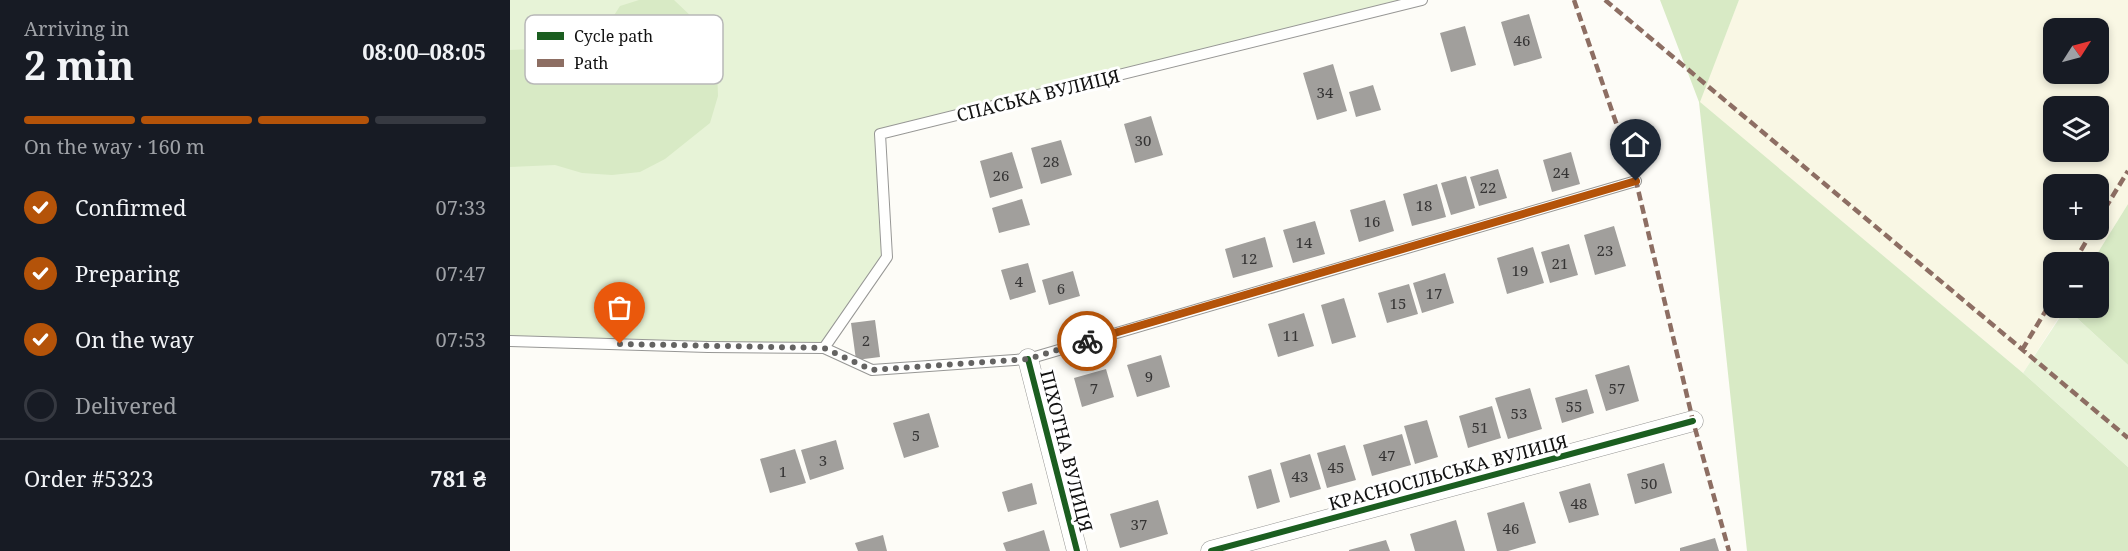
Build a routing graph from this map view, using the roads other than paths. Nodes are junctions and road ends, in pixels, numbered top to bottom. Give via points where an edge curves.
1 (1422, 0) edge
2 (1636, 181) dead end
3 (510, 341) edge
4 (824, 348) junction
5 (1028, 359) junction
6 (1693, 422) dead end
7 (1077, 551) edge
8 (1211, 551) edge

1 - 4 lane, СПАСЬКА ВУЛИЦЯ via 880,134 887,257
2 - 5 lane
3 - 4 lane
4 - 5 lane via 872,370
5 - 7 street, ПІХОТНА ВУЛИЦЯ
6 - 8 street, КРАСНОСІЛЬСЬКА ВУЛИЦЯ

